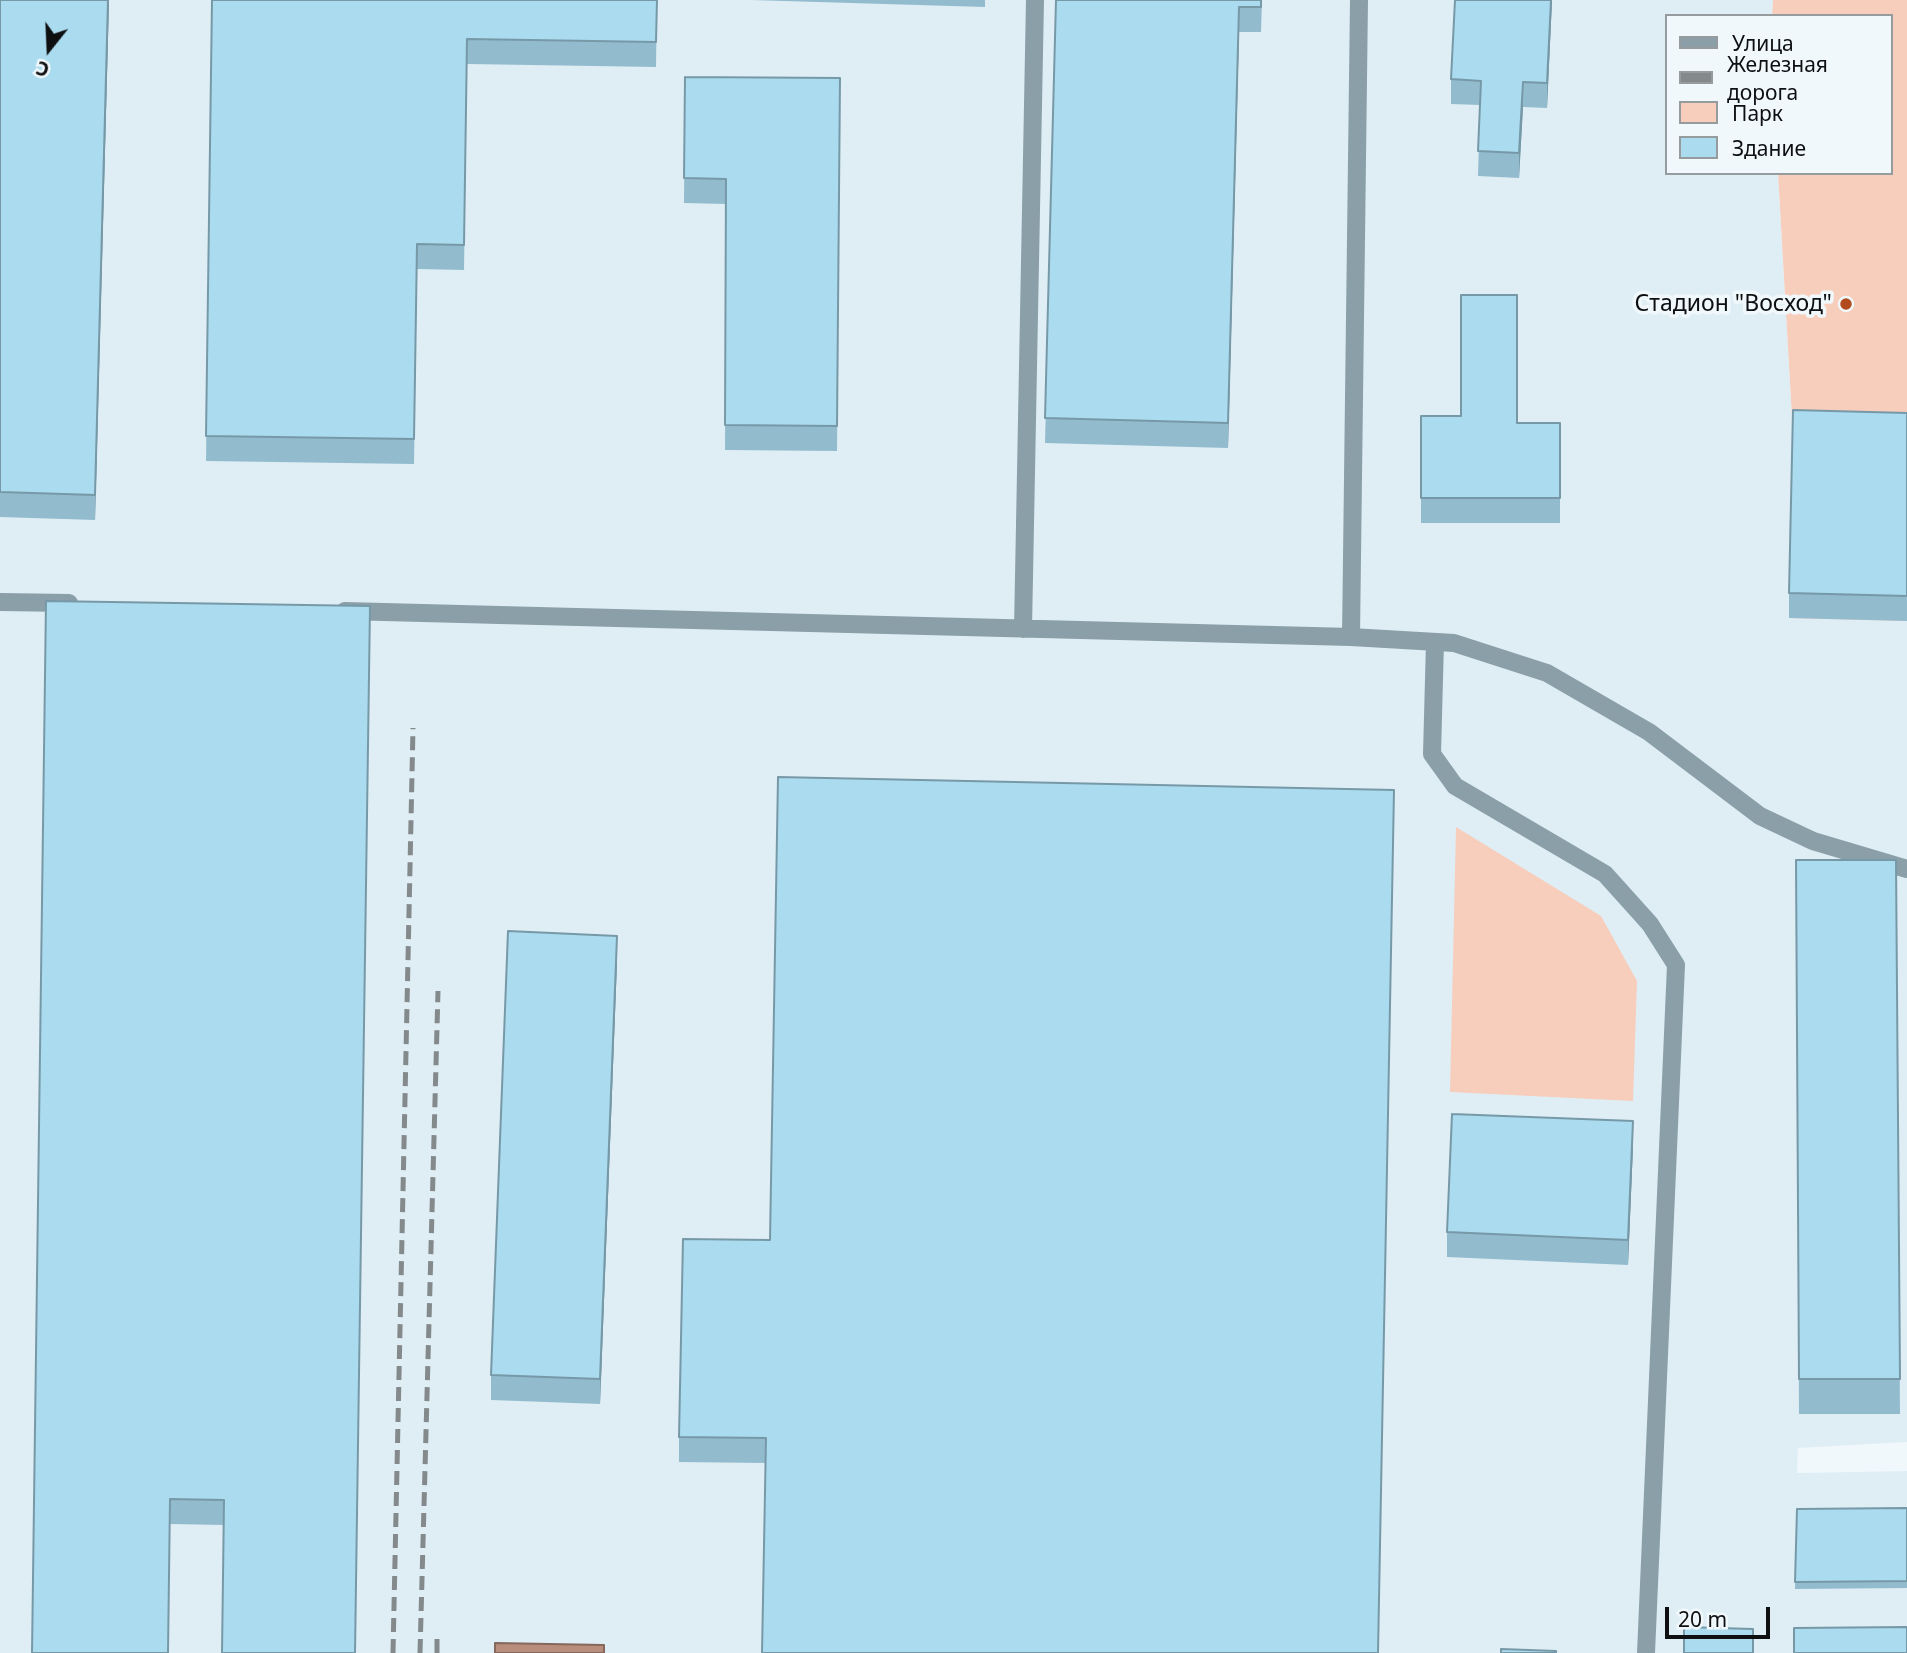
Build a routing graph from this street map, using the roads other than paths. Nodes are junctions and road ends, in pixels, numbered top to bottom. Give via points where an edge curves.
1 (1035, 0) edge
2 (1359, 0) edge
3 (0, 601) edge
4 (88, 604) edge
5 (325, 610) edge
6 (1023, 629) junction
7 (1351, 637) junction
8 (1435, 642) junction
9 (1907, 869) edge
10 (1646, 1653) edge

1 - 6 lane
2 - 7 lane
3 - 4 lane
5 - 6 lane
6 - 7 lane
7 - 8 lane
8 - 9 lane via 1454,643 1547,673 1649,732 1760,816 1813,841
8 - 10 lane via 1432,754 1455,786 1605,874 1650,924 1676,965

